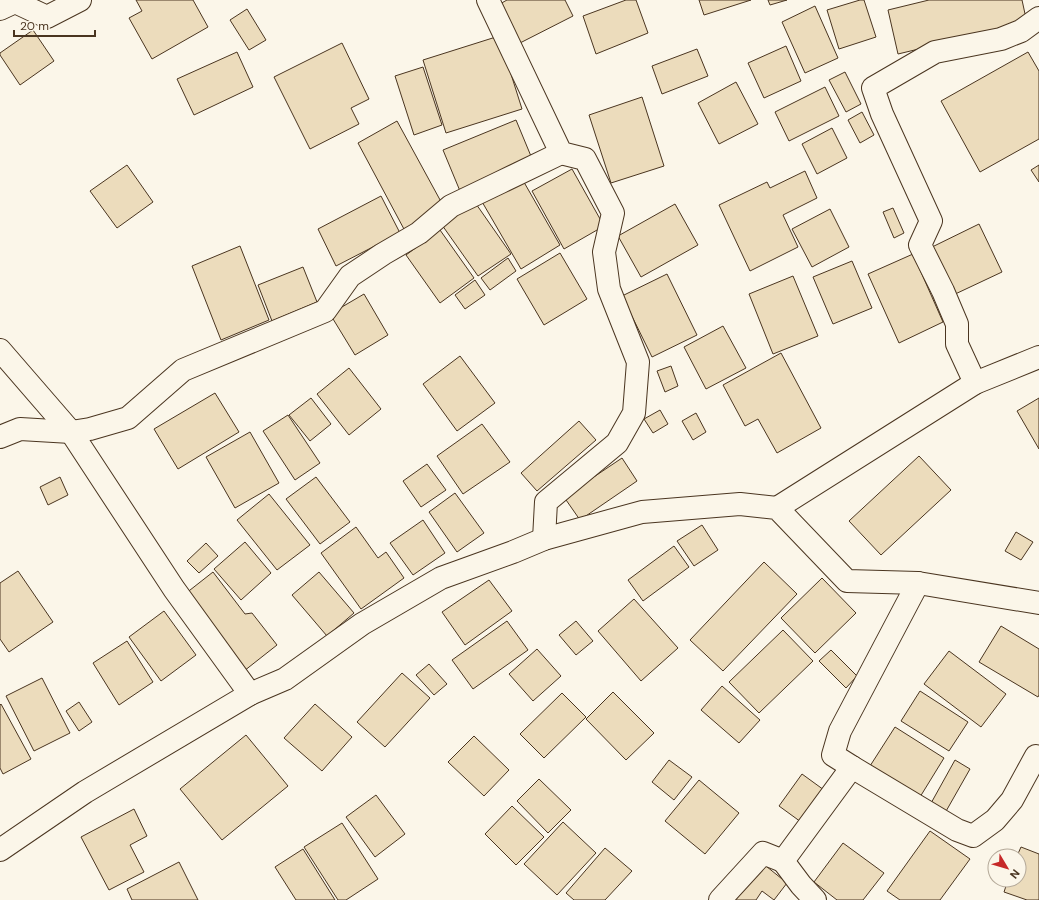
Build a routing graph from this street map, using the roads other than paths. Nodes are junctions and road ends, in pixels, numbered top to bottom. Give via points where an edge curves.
1 (80, 0) edge
2 (488, 0) edge
3 (0, 9) edge
4 (1039, 18) edge
5 (561, 153) junction
6 (0, 350) edge
7 (1039, 357) edge
8 (975, 383) junction
9 (71, 432) junction
10 (0, 437) edge
11 (777, 508) junction
12 (544, 539) junction
13 (918, 583) junction
14 (1039, 603) edge
15 (250, 694) junction
16 (1039, 757) edge
17 (852, 766) junction
18 (0, 850) edge
19 (783, 861) junction
20 (720, 900) edge
21 (815, 900) edge

1 - 3 street via 47,17 15,2
2 - 5 street
4 - 8 street via 1021,31 1001,39 935,52 873,88 882,114 931,221 920,245 957,324 957,344
5 - 9 street via 452,206 419,232 350,276 325,311 183,370 128,418 90,430
5 - 12 street via 585,159 613,212 604,252 609,289 638,362 634,412 617,443 546,502
6 - 9 street
7 - 8 street
8 - 11 street
9 - 10 street via 20,429
9 - 15 street via 174,589
11 - 12 street via 740,504 642,512
11 - 13 street via 847,581
12 - 15 street via 442,578 362,624 285,679
13 - 14 street
13 - 17 street via 840,731 833,755
15 - 18 street via 84,792
16 - 17 street via 1036,756 1012,800 995,820 973,836 957,830
17 - 19 street
19 - 20 street via 763,853
19 - 21 street

